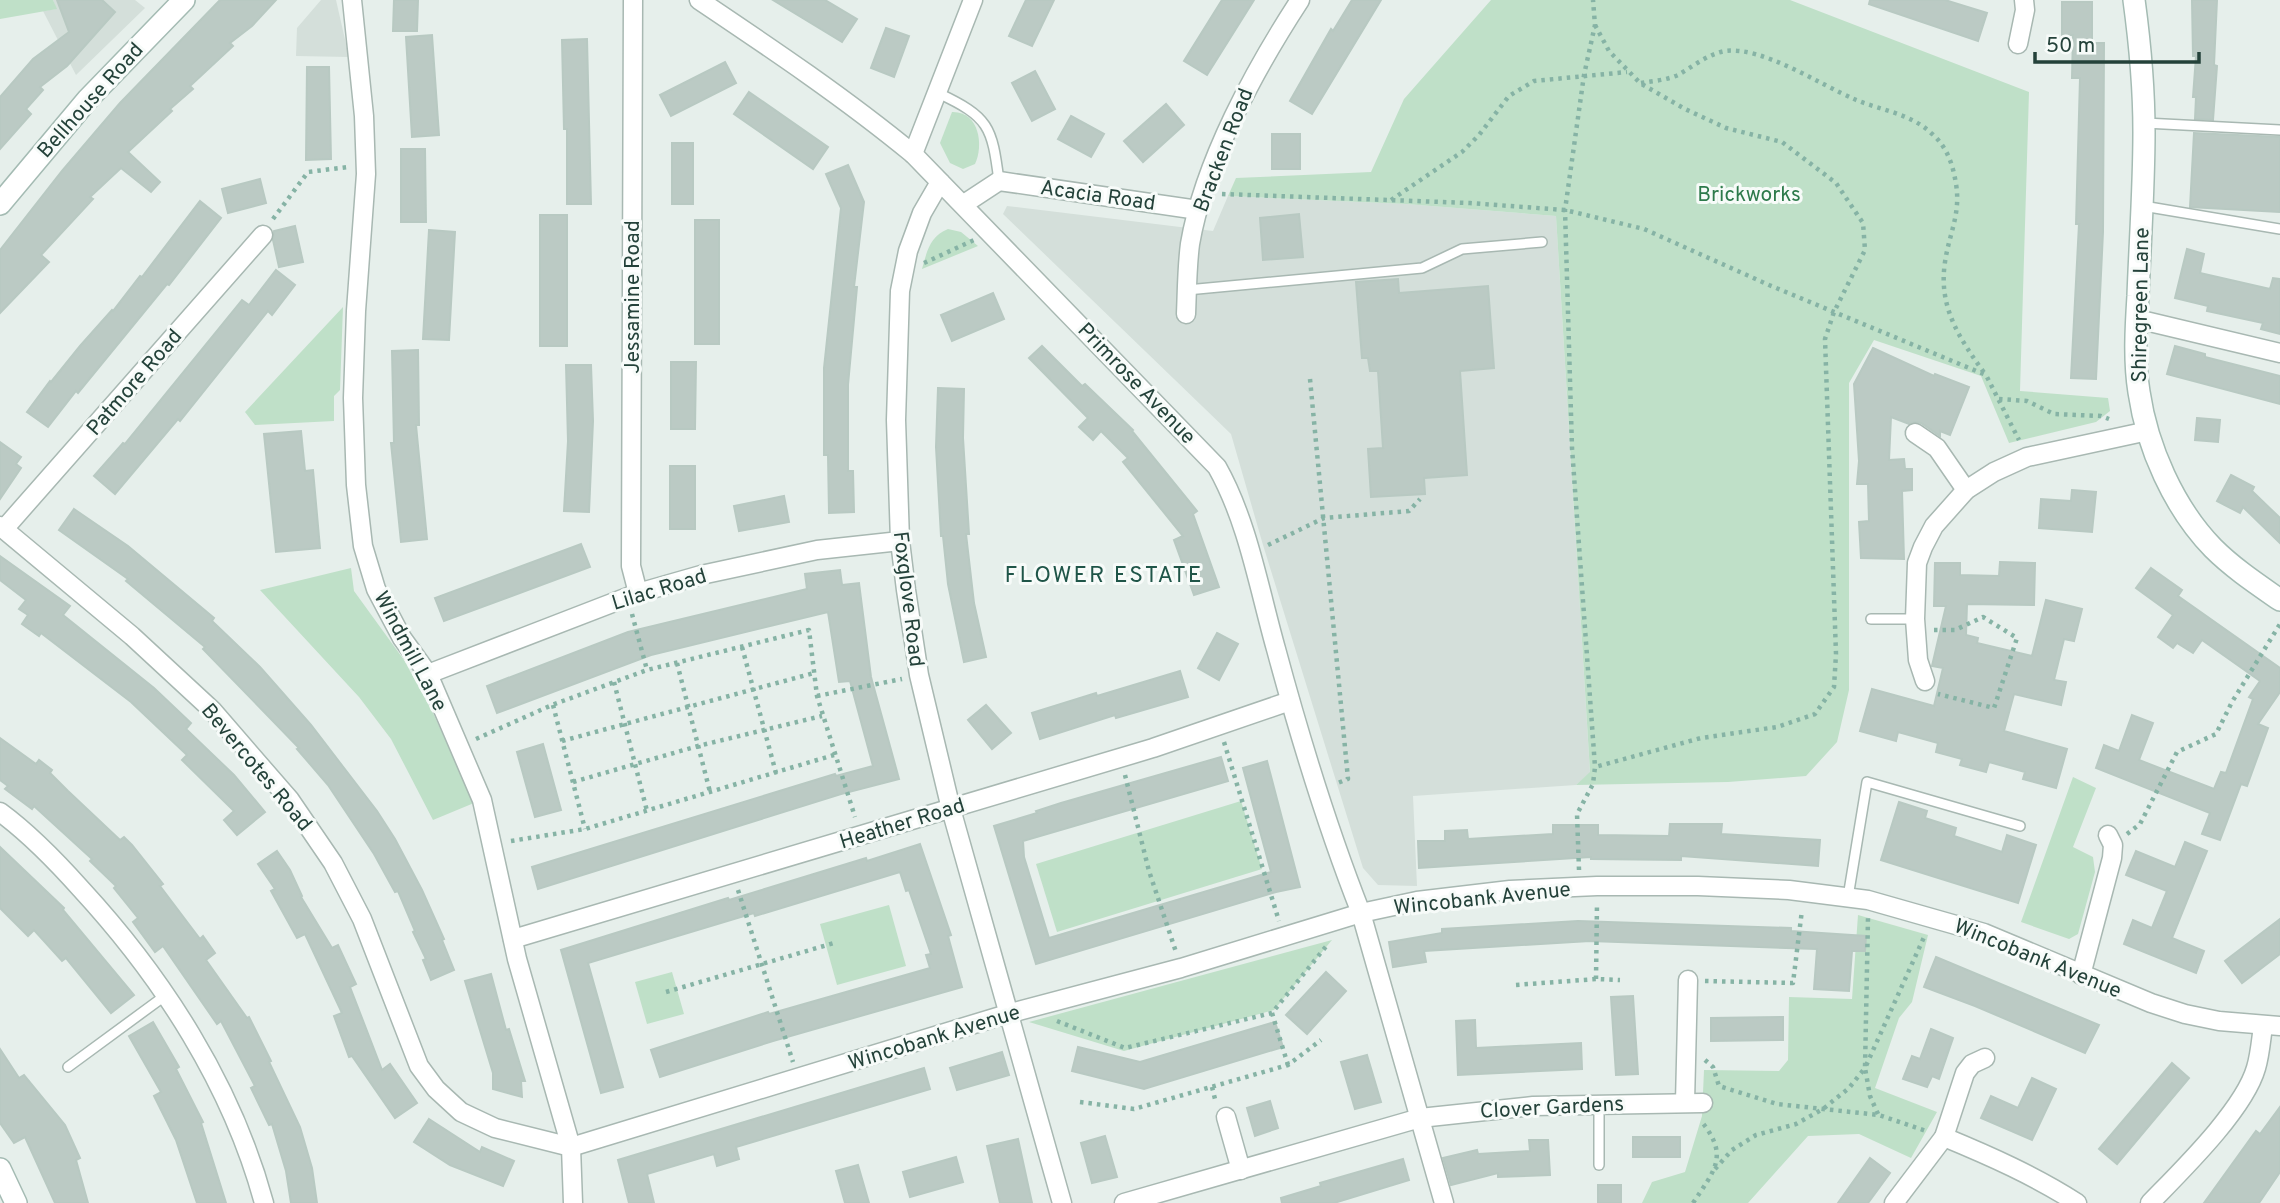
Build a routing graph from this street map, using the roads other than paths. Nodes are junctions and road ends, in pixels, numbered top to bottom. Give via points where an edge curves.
1 (184, 0) edge
2 (352, 0) edge
3 (633, 0) edge
4 (699, 0) edge
5 (973, 0) edge
6 (1300, 0) edge
7 (2024, 0) edge
8 (2134, 0) edge
9 (2018, 44) dead end
10 (938, 93) junction
11 (2144, 122) junction
12 (2280, 130) edge
13 (913, 154) junction
14 (999, 181) junction
15 (940, 182) junction
16 (1201, 202) junction
17 (0, 204) edge
18 (964, 204) junction
19 (2141, 206) junction
20 (2280, 229) edge
21 (263, 234) road end
22 (1542, 242) dead end
23 (1187, 290) junction
24 (1186, 314) dead end
25 (2137, 319) junction
26 (2280, 353) edge
27 (2148, 431) junction
28 (1916, 433) dead end
29 (1966, 490) junction
30 (2, 528) edge
31 (900, 541) junction
32 (633, 595) junction
33 (2280, 600) edge
34 (1871, 619) dead end
35 (1916, 624) junction
36 (428, 674) junction
37 (1925, 681) road end
38 (1290, 701) junction
39 (951, 808) junction
40 (0, 812) edge
41 (2020, 826) dead end
42 (2110, 840) road end
43 (1848, 897) junction
44 (1355, 916) junction
45 (513, 939) junction
46 (2081, 975) junction
47 (1688, 980) road end
48 (166, 995) junction
49 (1007, 1014) junction
50 (2271, 1026) edge
51 (1985, 1058) dead end
52 (68, 1067) dead end
53 (1599, 1105) junction
54 (1226, 1117) dead end
55 (1420, 1118) junction
56 (1944, 1137) junction
57 (571, 1147) junction
58 (1599, 1165) dead end
59 (0, 1169) edge
60 (1241, 1170) junction
61 (16, 1203) edge
62 (264, 1203) edge
63 (573, 1203) edge
64 (1062, 1203) edge
65 (1124, 1203) edge
66 (1444, 1203) edge
67 (1894, 1203) edge
68 (2077, 1203) edge
69 (2150, 1203) edge

1 - 17 street, Bellhouse Road via 88,99
2 - 36 street, Windmill Lane via 366,174 353,398 356,485 363,546 376,589
3 - 32 street, Jessamine Road
4 - 13 street, Primrose Avenue via 791,61
5 - 10 street
6 - 16 street, Bracken Road via 1251,79
7 - 9 street
8 - 11 street, Shiregreen Lane
10 - 13 street
10 - 14 lane via 979,115 989,131
11 - 12 lane
11 - 19 street, Shiregreen Lane
13 - 15 street, Primrose Avenue
14 - 16 street, Acacia Road
14 - 18 street
15 - 18 street, Primrose Avenue
15 - 31 street, Foxglove Road via 908,251 900,292 896,420
16 - 23 street, Bracken Road via 1190,244
18 - 38 street, Primrose Avenue via 1217,467 1236,507
19 - 20 lane
19 - 25 street, Shiregreen Lane
21 - 30 street, Patmore Road
22 - 23 lane via 1462,249 1422,268
23 - 24 street, Bracken Road
25 - 26 street
25 - 27 street, Shiregreen Lane via 2138,391
27 - 29 street via 2027,457
27 - 33 street, Shiregreen Lane via 2172,488 2212,547
28 - 29 street via 1937,448
29 - 35 street via 1934,526 1923,547 1917,564
30 - 57 street, Bevercotes Road via 132,636 212,710 290,800 362,919 419,1066 436,1088 461,1112 495,1128
31 - 32 street, Lilac Road via 817,550
31 - 39 street, Foxglove Road via 919,675
32 - 36 street, Lilac Road
34 - 35 lane
35 - 37 street via 1918,660
36 - 45 street, Windmill Lane via 482,800
38 - 39 street, Heather Road
38 - 44 street, Primrose Avenue
39 - 45 street, Heather Road
39 - 49 street, Foxglove Road
40 - 48 street via 53,858
41 - 43 lane via 1867,782
42 - 46 street via 2112,858
43 - 44 street, Wincobank Avenue via 1698,886 1510,890 1417,901
43 - 46 street, Wincobank Avenue via 1984,933
44 - 49 street, Wincobank Avenue
44 - 55 street
45 - 57 street, Windmill Lane
46 - 50 street, Wincobank Avenue via 2185,1014
47 - 53 street, Clover Gardens via 1687,1058 1694,1102
48 - 52 lane
48 - 62 street via 231,1114 253,1163
49 - 57 street, Wincobank Avenue
49 - 64 street
50 - 69 street via 2244,1094 2195,1157
51 - 56 street via 1965,1073
53 - 55 street, Clover Gardens via 1533,1106
53 - 58 lane
54 - 60 street
55 - 60 street, Clover Gardens
55 - 66 street
56 - 67 street
56 - 68 street via 2003,1162
57 - 63 street, Windmill Lane
59 - 61 street
60 - 65 street, Clover Gardens

